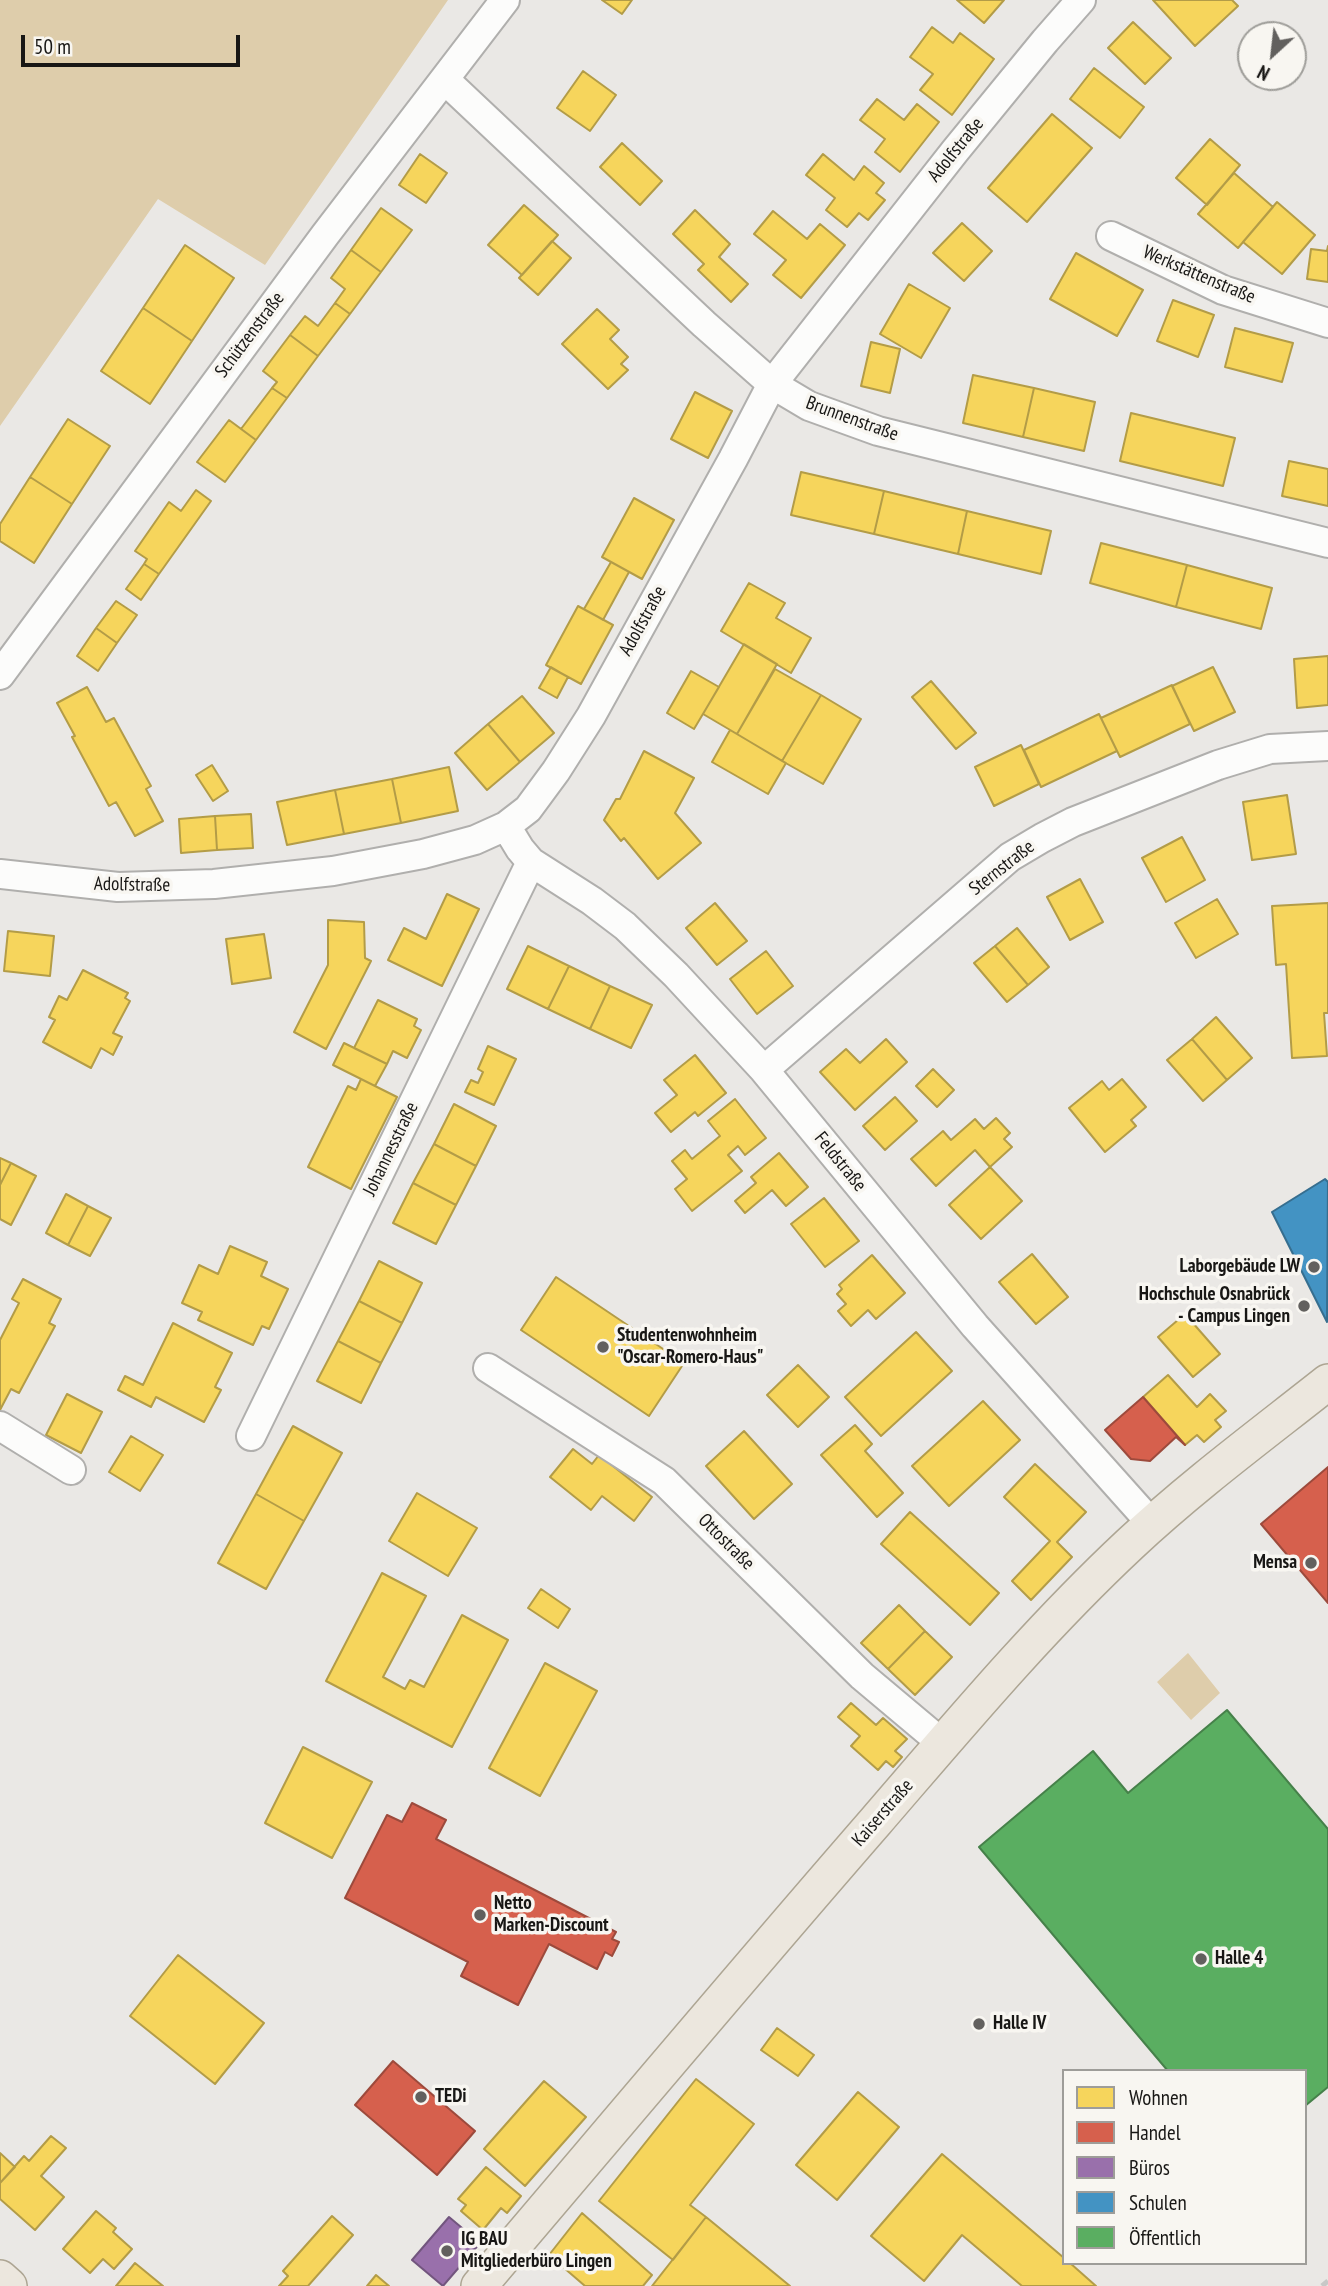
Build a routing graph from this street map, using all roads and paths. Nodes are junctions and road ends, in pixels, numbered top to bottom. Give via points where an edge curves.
1 (505, 0) edge
2 (1081, 0) edge
3 (445, 80) junction
4 (1111, 236) dead end
5 (1328, 323) edge
6 (772, 384) junction
7 (1328, 543) edge
8 (0, 674) edge
9 (1328, 746) edge
10 (506, 826) junction
11 (531, 862) junction
12 (0, 874) edge
13 (764, 1070) junction
14 (488, 1368) dead end
15 (1328, 1382) edge
16 (0, 1426) edge
17 (251, 1436) dead end
18 (71, 1470) dead end
19 (1152, 1524) junction
20 (943, 1744) junction
21 (0, 2278) edge
22 (9, 2286) edge
23 (479, 2286) edge

1 - 3 street, Schützenstraße
2 - 6 street, Adolfstraße via 971,131
3 - 6 street, Brunnenstraße
3 - 8 street, Schützenstraße via 316,246
4 - 5 street, Werkstättenstraße via 1223,290
6 - 7 street, Brunnenstraße via 809,406 878,432
6 - 10 street, Adolfstraße via 591,716 528,809
9 - 13 street, Sternstraße via 1270,749 1218,765 1042,838 1010,857
10 - 11 street, Feldstraße
10 - 12 street, Adolfstraße via 410,856 333,871 214,884 118,887
11 - 13 street, Feldstraße via 625,926
11 - 17 street, Johannesstraße
13 - 19 street, Feldstraße via 975,1326
14 - 20 street, Ottostraße via 664,1481 862,1676
15 - 19 main road, Kaiserstraße
16 - 18 street
19 - 20 main road, Kaiserstraße via 1007,1669
20 - 23 main road, Kaiserstraße
21 - 22 main road

